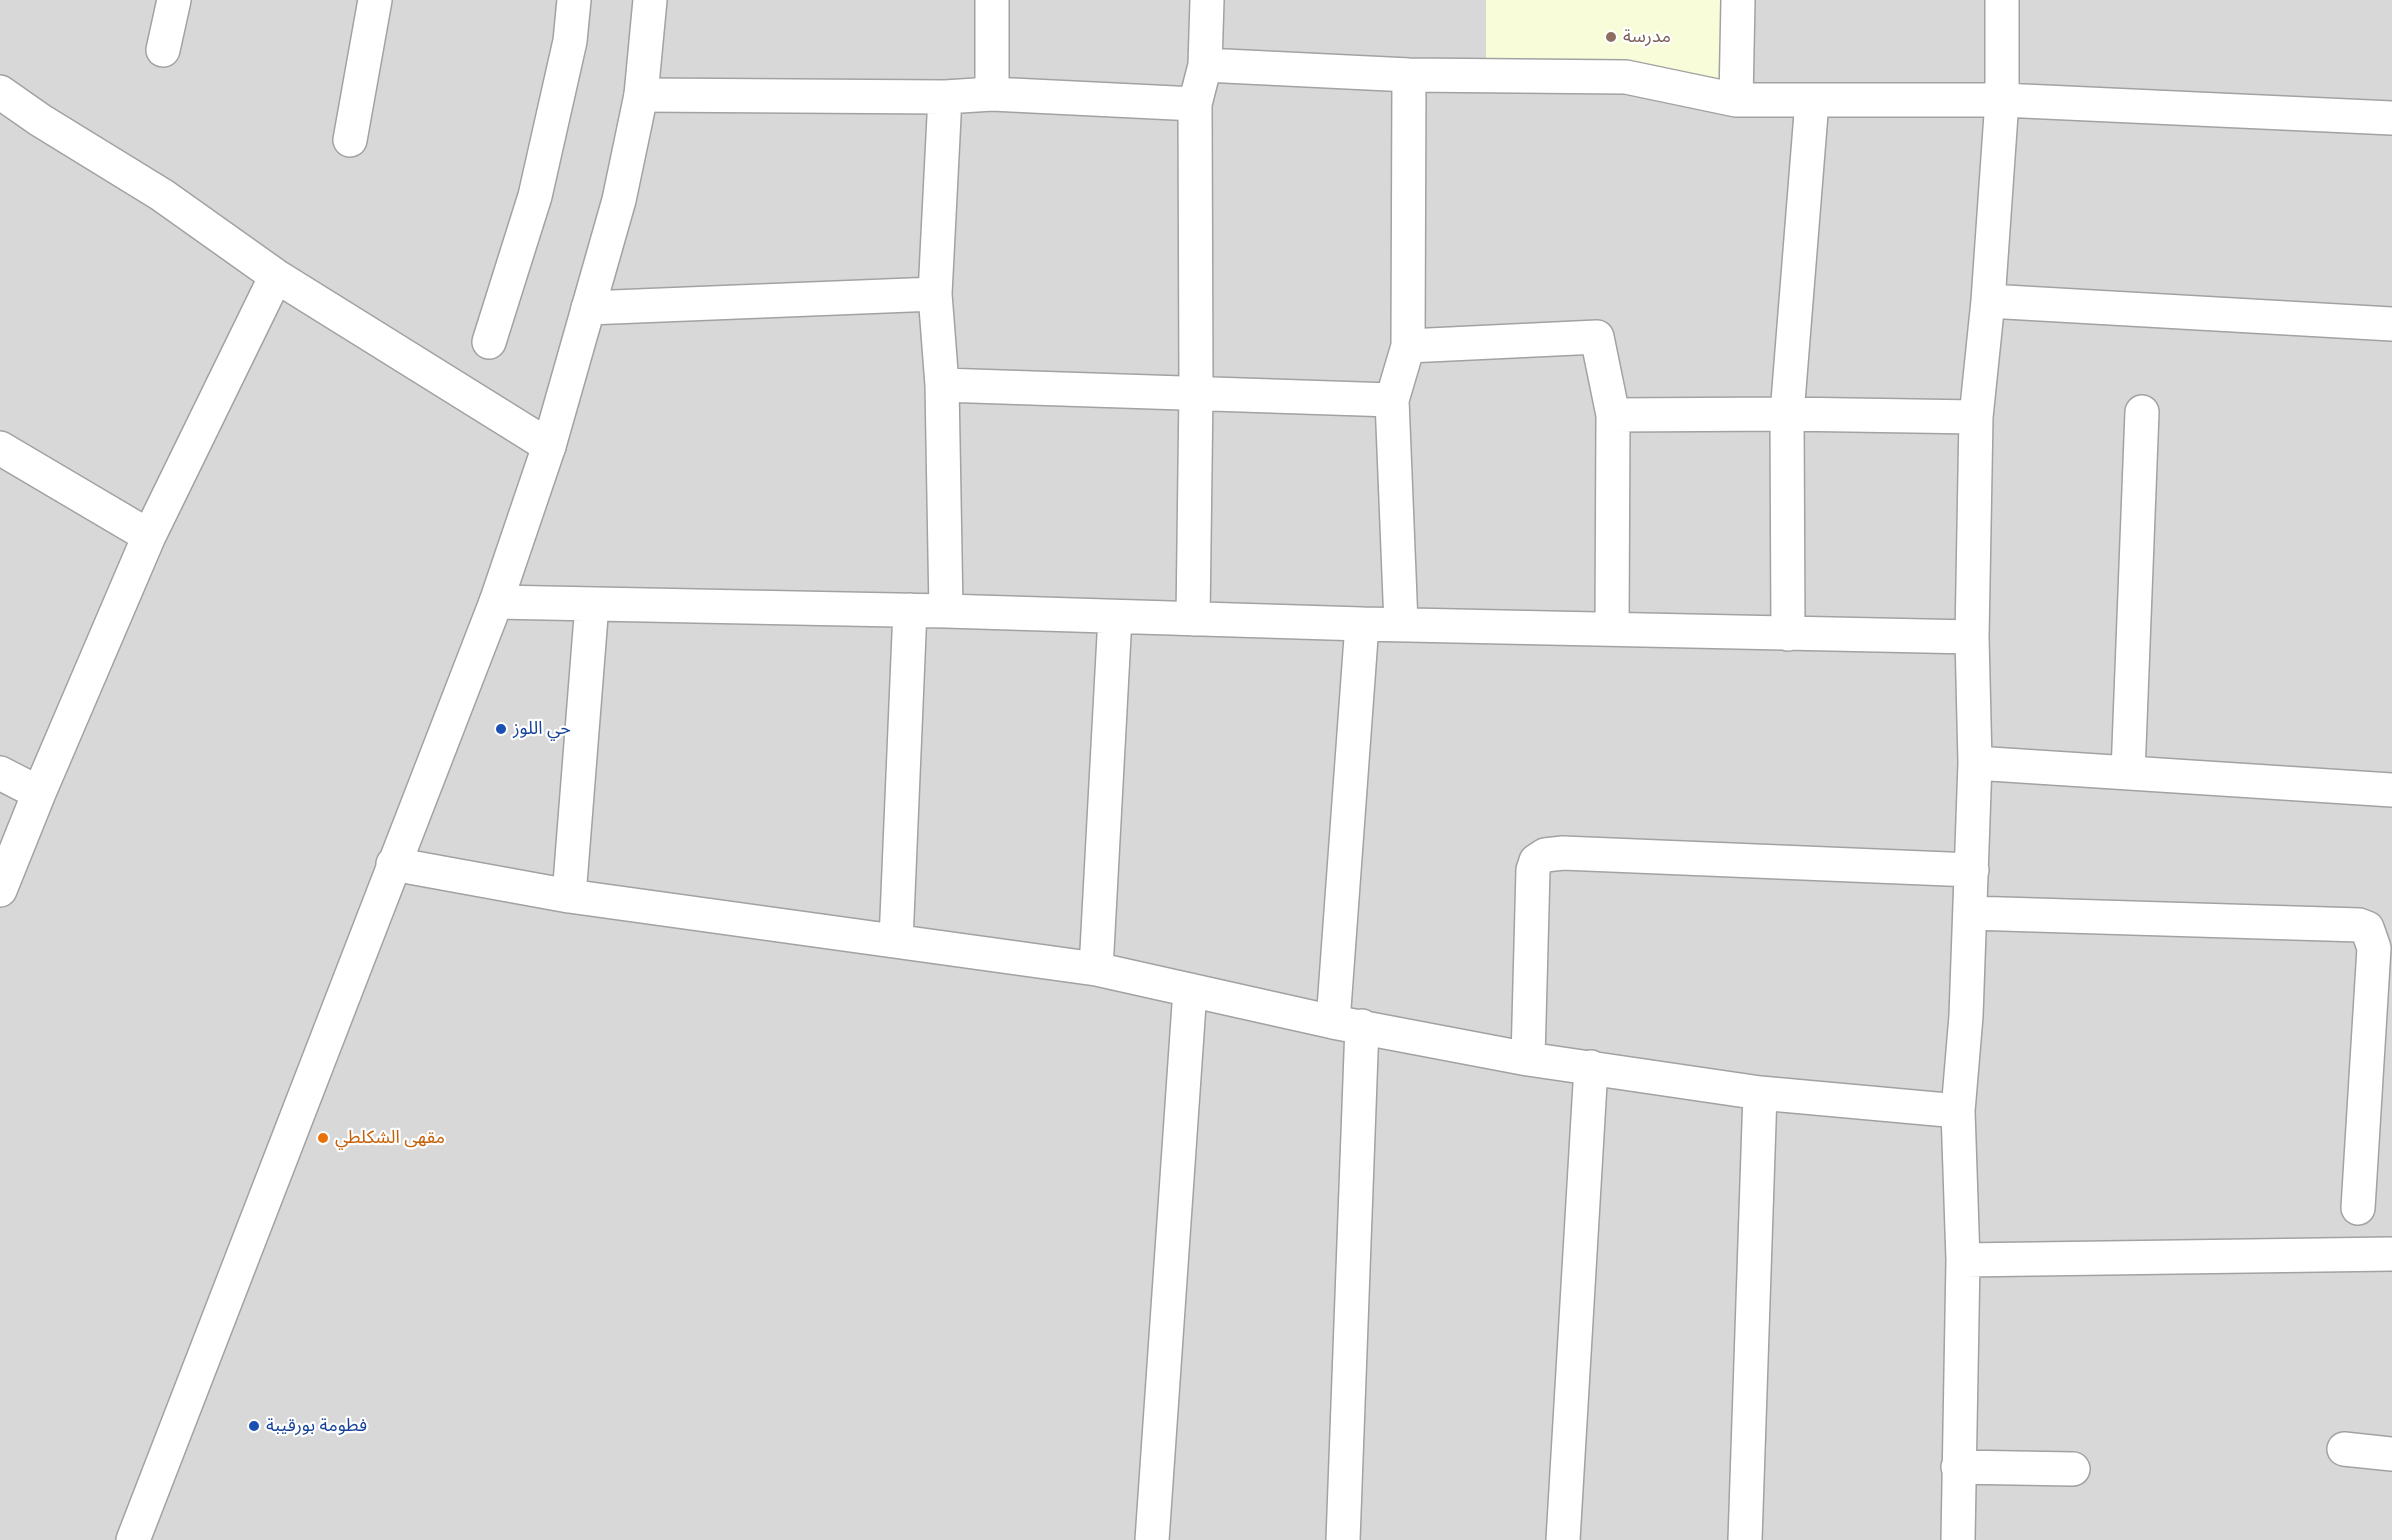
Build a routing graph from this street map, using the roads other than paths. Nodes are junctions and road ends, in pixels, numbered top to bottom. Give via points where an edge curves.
1 (174, 0) edge
2 (375, 0) edge
3 (574, 0) edge
4 (650, 0) edge
5 (992, 0) edge
6 (1207, 0) edge
7 (1738, 0) edge
8 (2002, 0) edge
9 (163, 50) dead end
10 (1205, 65) junction
11 (1409, 75) junction
12 (0, 92) edge
13 (992, 93) junction
14 (641, 95) junction
15 (945, 97) junction
16 (1736, 100) junction
17 (2002, 100) junction
18 (1812, 101) junction
19 (1195, 104) junction
20 (2392, 117) edge
21 (350, 140) dead end
22 (276, 276) junction
23 (935, 294) junction
24 (1988, 301) junction
25 (588, 308) junction
26 (2392, 324) edge
27 (489, 342) dead end
28 (1408, 346) junction
29 (942, 384) junction
30 (1196, 392) junction
31 (1392, 400) junction
32 (2142, 412) dead end
33 (1787, 414) junction
34 (1613, 415) junction
35 (1976, 417) junction
36 (549, 446) junction
37 (0, 448) edge
38 (149, 536) junction
39 (496, 602) junction
40 (592, 604) junction
41 (910, 610) junction
42 (946, 611) junction
43 (1115, 617) junction
44 (1193, 619) junction
45 (1362, 624) junction
46 (1401, 624) junction
47 (1612, 629) junction
48 (1788, 634) junction
49 (1972, 637) junction
50 (1976, 763) junction
51 (0, 773) edge
52 (2128, 773) junction
53 (2392, 790) edge
54 (39, 793) junction
55 (393, 864) junction
56 (1972, 870) junction
57 (0, 890) edge
58 (569, 896) junction
59 (1970, 913) junction
60 (896, 941) junction
61 (1096, 969) junction
62 (1190, 990) junction
63 (1348, 1024) junction
64 (1528, 1059) junction
65 (1591, 1067) junction
66 (1760, 1094) junction
67 (1958, 1111) junction
68 (2358, 1208) dead end
69 (2392, 1254) edge
70 (1963, 1260) junction
71 (2344, 1449) dead end
72 (2392, 1454) edge
73 (1958, 1467) junction
74 (2073, 1469) dead end
75 (133, 1540) edge
76 (1152, 1540) edge
77 (1342, 1540) edge
78 (1563, 1540) edge
79 (1746, 1540) edge
80 (1958, 1540) edge

1 - 9 street
2 - 21 street
3 - 27 street via 570,41 535,196
4 - 14 street
5 - 13 street
6 - 10 street
7 - 16 street
8 - 17 street
10 - 11 street
10 - 19 street
11 - 16 street via 1626,77
11 - 28 street
12 - 22 street via 162,195
13 - 15 street
13 - 19 street
14 - 15 street
14 - 25 street via 619,200
15 - 23 street
16 - 18 street
17 - 18 street
17 - 20 street
17 - 24 street
18 - 33 street
19 - 30 street
22 - 36 street
22 - 38 street
23 - 25 street
23 - 29 street
24 - 26 street
24 - 35 street
25 - 36 street
28 - 31 street
28 - 34 street via 1597,337
29 - 30 street
29 - 42 street
30 - 31 street
30 - 44 street
31 - 46 street
32 - 52 street
33 - 34 street
33 - 35 street
33 - 48 street
34 - 47 street
35 - 49 street
36 - 39 street
37 - 38 street
38 - 54 street
39 - 40 street
39 - 55 street
40 - 41 street
40 - 58 street
41 - 42 street
41 - 60 street
42 - 43 street
43 - 44 street
43 - 61 street
44 - 45 street
45 - 46 street
45 - 63 street
46 - 47 street
47 - 48 street
48 - 49 street
49 - 50 street
50 - 52 street
50 - 56 street
51 - 54 street
52 - 53 street
54 - 57 street
55 - 58 street
55 - 75 street
56 - 59 street
56 - 64 street via 1545,855 1536,861 1533,870
58 - 60 street
59 - 67 street
59 - 68 street via 2367,928 2374,948
60 - 61 street
61 - 62 street
62 - 63 street
62 - 76 street
63 - 64 street
63 - 77 street
64 - 65 street
65 - 66 street
65 - 78 street
66 - 67 street
66 - 79 street
67 - 70 street
69 - 70 street
70 - 73 street
71 - 72 street
73 - 74 street
73 - 80 street

